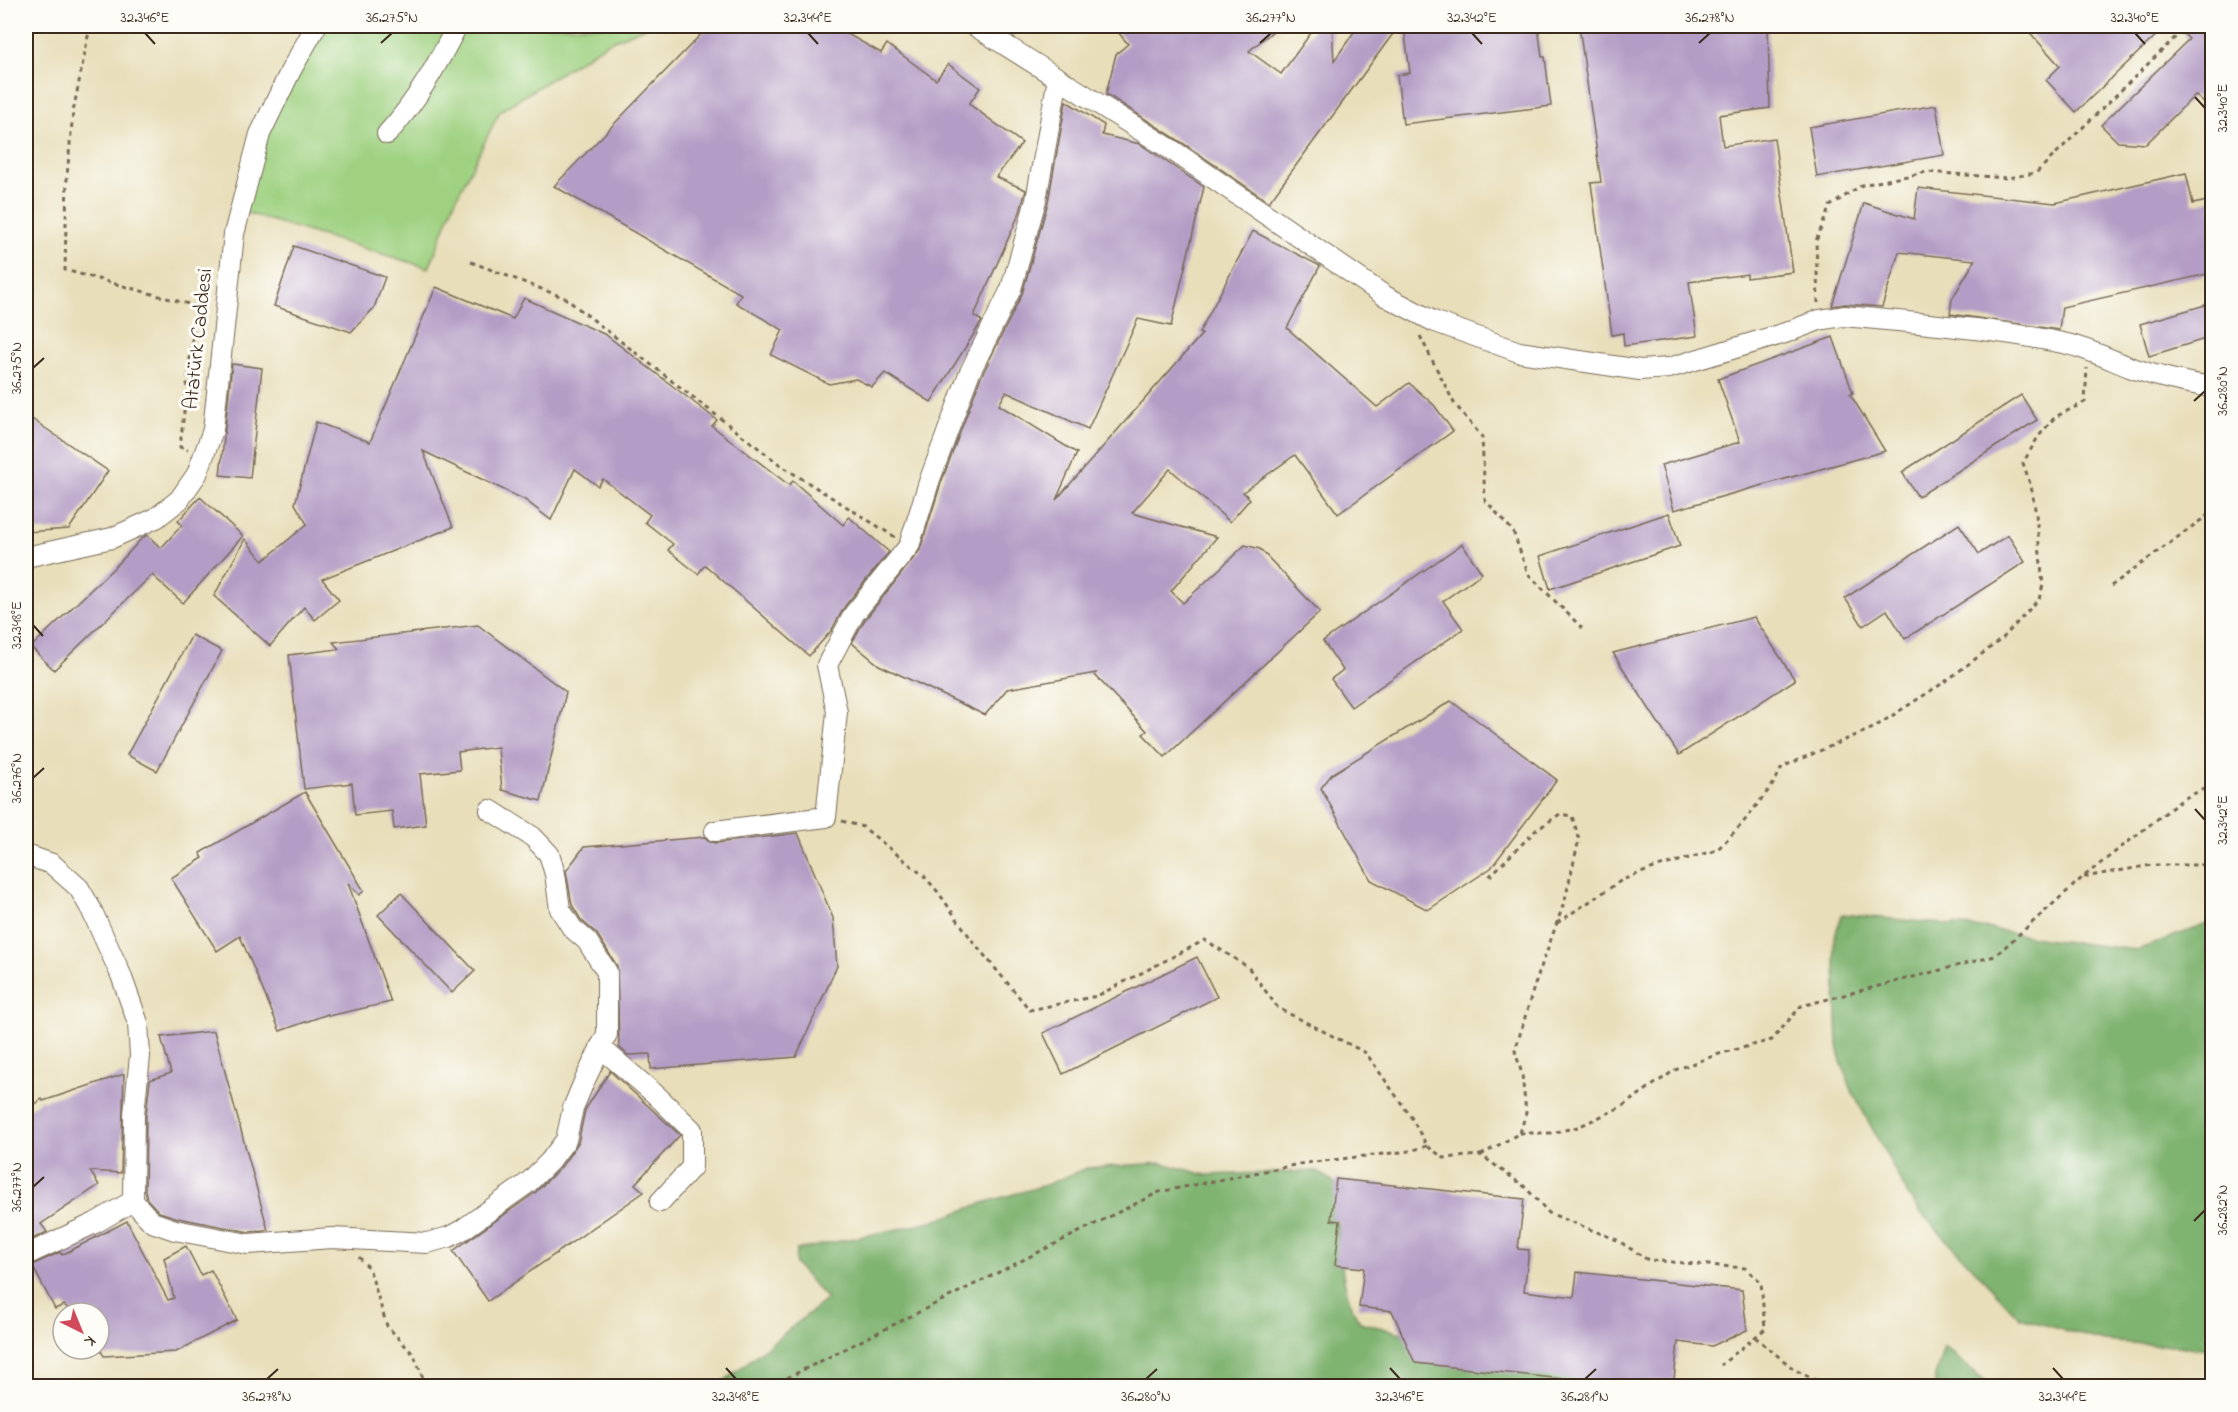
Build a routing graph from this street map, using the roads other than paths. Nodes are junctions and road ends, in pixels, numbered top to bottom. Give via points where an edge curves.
1 (316, 26) edge
2 (457, 26) edge
3 (975, 26) edge
4 (1058, 78) junction
5 (387, 134) dead end
6 (2212, 387) edge
7 (26, 556) edge
8 (490, 810) dead end
9 (715, 831) dead end
10 (26, 855) edge
11 (600, 1047) junction
12 (133, 1201) junction
13 (660, 1202) dead end
14 (26, 1255) edge

1 - 7 street, Atatürk Caddesi via 260,134 234,234 213,430 197,474 179,500 156,518 112,538
2 - 5 street via 408,112
3 - 4 street
4 - 6 street via 1176,152 1385,296 1433,321 1519,352 1640,370 1669,368 1819,320 1844,316 2064,344 2186,383
4 - 9 street via 1036,200 1011,288 969,374 909,546 854,614 827,665 837,712 826,817
8 - 11 street via 533,837 549,854 560,909 607,972 607,1034
10 - 12 street via 52,864 79,888 122,975 138,1023
11 - 12 street via 573,1108 566,1140 550,1161 529,1182 449,1237 427,1243 342,1238 248,1244 152,1222
11 - 13 street via 692,1130 692,1167
12 - 14 street

